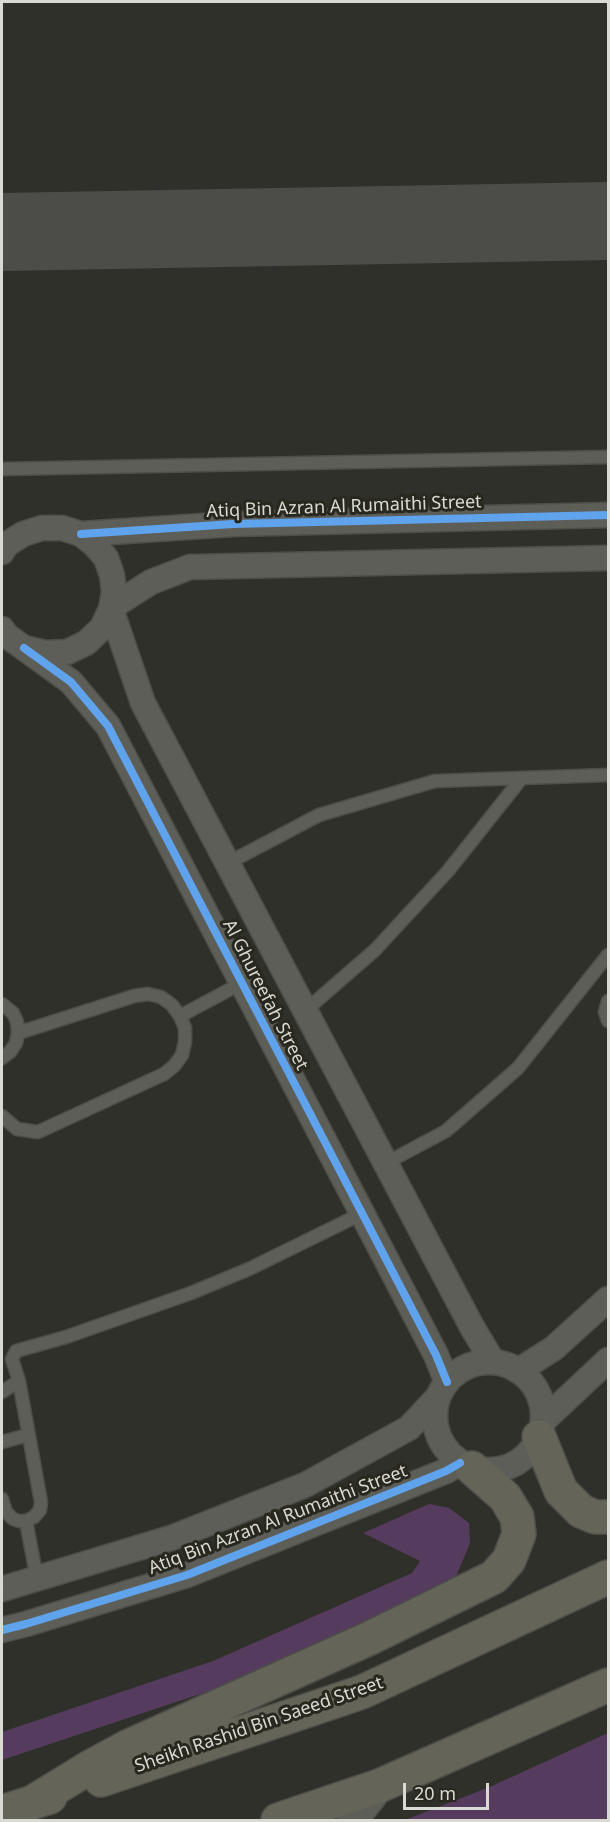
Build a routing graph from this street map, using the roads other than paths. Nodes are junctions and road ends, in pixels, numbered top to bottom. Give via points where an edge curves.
1 (609, 457) edge
2 (2, 469) edge
3 (609, 516) edge
4 (12, 534) edge
5 (81, 534) junction
6 (2, 552) edge
7 (609, 558) edge
8 (112, 608) junction
9 (2, 629) edge
10 (24, 648) junction
11 (609, 775) edge
12 (521, 779) junction
13 (228, 863) junction
14 (609, 956) edge
15 (242, 983) junction
16 (609, 1001) edge
17 (2, 1004) edge
18 (306, 1010) junction
19 (180, 1016) junction
20 (609, 1021) edge
21 (18, 1033) junction
22 (2, 1058) edge
23 (2, 1116) edge
24 (386, 1163) junction
25 (361, 1214) junction
26 (609, 1299) edge
27 (609, 1360) edge
28 (493, 1362) junction
29 (518, 1371) junction
30 (19, 1381) junction
31 (442, 1390) junction
32 (2, 1392) edge
33 (541, 1429) junction
34 (28, 1435) junction
35 (2, 1442) edge
36 (466, 1466) junction
37 (2, 1499) edge
38 (609, 1517) edge
39 (26, 1521) junction
40 (609, 1577) edge
41 (37, 1579) junction
42 (2, 1589) edge
43 (2, 1630) edge
44 (609, 1685) edge
45 (379, 1786) junction
46 (15, 1808) edge
47 (278, 1821) edge
48 (352, 1821) edge

1 - 2 lane
3 - 5 street, Atiq Bin Azran Al Rumaithi Street via 233,524
4 - 5 street, Atiq Bin Azran Al Rumaithi Street via 62,528
4 - 6 street
5 - 8 street via 106,558 114,591
7 - 8 street via 190,567 151,582
8 - 10 street via 102,628 86,643 67,652 45,653
8 - 13 street, Al Ghureefah Street via 143,703
9 - 10 street, Al Ghureefah Street
10 - 15 street, Al Ghureefah Street via 70,682 108,726
11 - 12 lane
12 - 13 lane via 435,781 319,815
12 - 18 lane via 448,872 375,950
13 - 18 street, Al Ghureefah Street
14 - 24 lane via 518,1068 446,1131
15 - 19 lane
15 - 25 street, Al Ghureefah Street
16 - 20 lane via 605,1012
17 - 21 lane via 13,1013
18 - 24 street, Al Ghureefah Street
19 - 21 lane via 172,1005 148,994
19 - 23 lane via 185,1028 182,1055 164,1074 38,1132 17,1130
21 - 22 lane via 16,1043
24 - 28 street, Al Ghureefah Street
25 - 30 lane via 191,1293 20,1349 12,1357
25 - 31 street, Al Ghureefah Street via 435,1355
26 - 29 street via 554,1348
27 - 33 street
28 - 29 street
28 - 31 street via 459,1370
29 - 33 street via 538,1392
30 - 32 lane
30 - 34 lane
31 - 36 street via 434,1416 437,1434 446,1451
31 - 41 street, Atiq Bin Azran Al Rumaithi Street via 409,1428 305,1485 171,1538
33 - 36 street via 531,1451 519,1462 488,1471
33 - 38 main road via 561,1491 581,1511
34 - 35 lane
34 - 39 lane via 41,1502 40,1510
36 - 43 street, Atiq Bin Azran Al Rumaithi Street via 187,1575
36 - 46 main road via 505,1497 517,1517 519,1534 509,1560 494,1577 127,1748
37 - 39 lane via 13,1519
39 - 41 lane
40 - 46 main road, Sheikh Rashid Bin Saeed Street via 362,1692
41 - 42 street, Atiq Bin Azran Al Rumaithi Street
44 - 45 main road
45 - 47 main road
45 - 48 street

